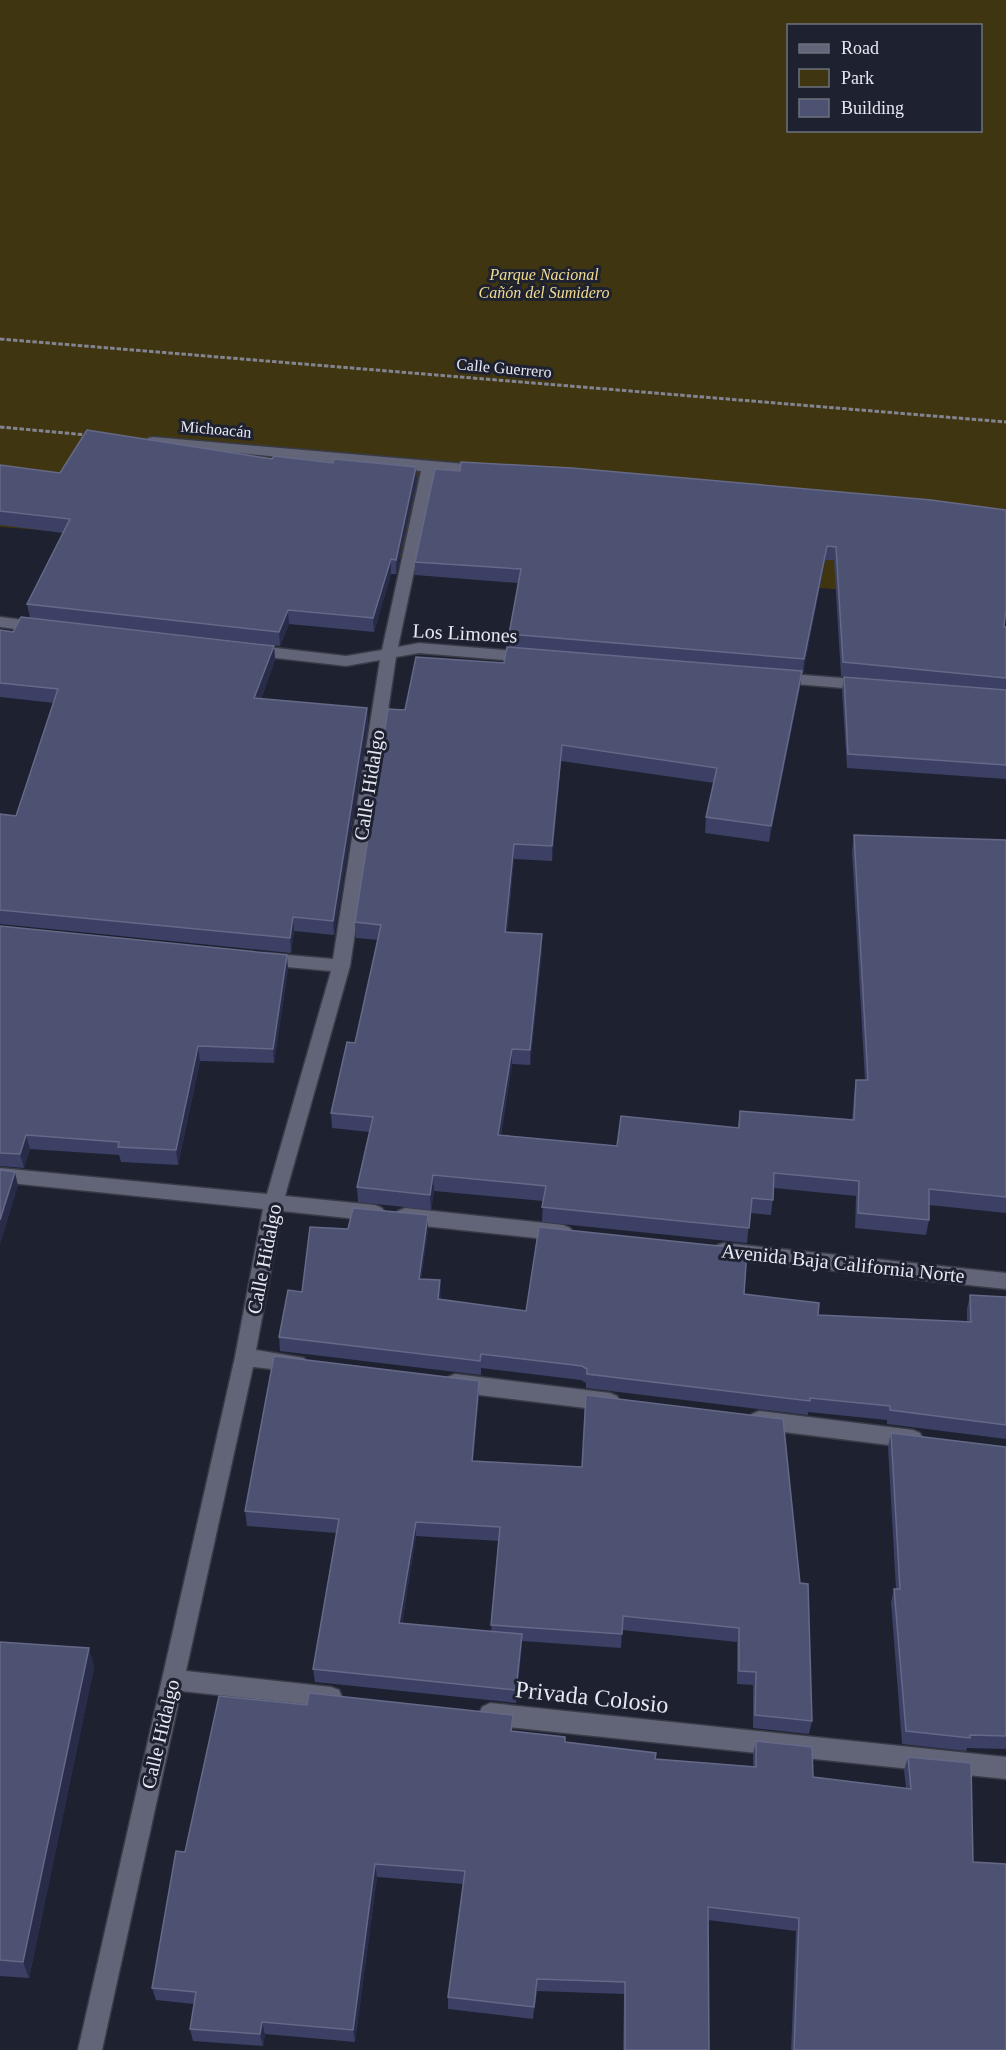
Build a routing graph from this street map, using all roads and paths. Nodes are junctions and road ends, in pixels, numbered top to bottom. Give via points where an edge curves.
1 (0, 339) edge
2 (1006, 422) edge
3 (0, 426) edge
4 (97, 436) joint
5 (429, 467) junction
6 (496, 469) edge
7 (0, 622) edge
8 (58, 629) edge
9 (231, 648) edge
10 (389, 653) junction
11 (548, 659) edge
12 (759, 676) edge
13 (888, 687) edge
14 (247, 957) edge
15 (341, 966) junction
16 (0, 1175) edge
17 (274, 1202) junction
18 (581, 1235) edge
19 (711, 1249) edge
20 (1006, 1281) edge
21 (245, 1357) junction
22 (316, 1366) edge
23 (435, 1380) edge
24 (626, 1404) edge
25 (745, 1418) edge
26 (935, 1441) edge
27 (172, 1680) junction
28 (351, 1699) edge
29 (470, 1711) edge
30 (1006, 1768) edge
31 (90, 2050) edge

1 - 2 path, Calle Guerrero
3 - 4 path
4 - 5 street, Michoacán
5 - 6 street, Michoacán
5 - 10 street, Calle Hidalgo
7 - 8 street
9 - 10 street, Los Limones via 346,661
10 - 11 street, Los Limones via 418,648
10 - 15 street, Calle Hidalgo
12 - 13 street
14 - 15 street
15 - 17 street, Calle Hidalgo
16 - 17 street
17 - 18 street
17 - 21 street, Calle Hidalgo
19 - 20 street, Avenida Baja California Norte
21 - 22 street
21 - 27 street, Calle Hidalgo
23 - 24 street
25 - 26 street
27 - 28 street
27 - 31 street, Calle Hidalgo
29 - 30 street, Privada Colosio

